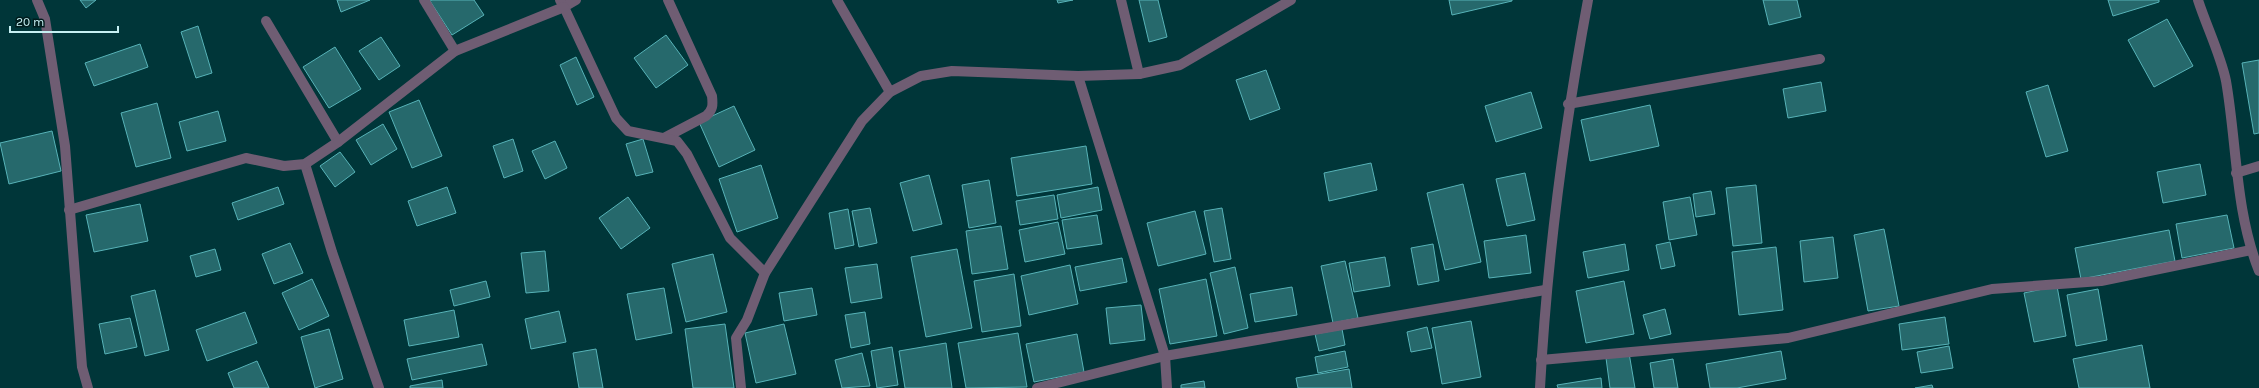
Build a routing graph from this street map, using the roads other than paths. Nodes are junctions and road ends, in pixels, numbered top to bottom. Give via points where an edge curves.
1 (37, 0) edge
2 (424, 0) edge
3 (576, 0) edge
4 (668, 0) edge
5 (837, 0) edge
6 (1120, 0) edge
7 (1291, 0) edge
8 (1588, 0) edge
9 (2198, 0) edge
10 (562, 3) edge
11 (266, 21) dead end
12 (455, 51) junction
13 (1820, 59) dead end
14 (1139, 74) junction
15 (1078, 76) junction
16 (890, 92) junction
17 (1568, 104) junction
18 (664, 138) junction
19 (338, 142) junction
20 (305, 164) junction
21 (2259, 166) edge
22 (2236, 173) junction
23 (69, 210) junction
24 (2250, 250) junction
25 (2259, 271) edge
26 (765, 273) junction
27 (1545, 290) junction
28 (1165, 356) junction
29 (1541, 360) junction
30 (88, 388) edge
31 (379, 388) edge
32 (741, 388) edge
33 (1037, 388) edge
34 (1167, 388) edge
35 (1540, 388) edge

1 - 23 street via 46,20 60,104
2 - 12 street
3 - 10 street
4 - 18 street via 712,96 713,105 706,116
5 - 16 street
6 - 14 street
7 - 14 street via 1180,65
8 - 17 street
9 - 22 street via 2225,80
10 - 12 street
10 - 18 street via 616,118 628,131
11 - 19 street
12 - 19 street
13 - 17 street
14 - 15 street
15 - 16 street via 952,71 922,76
15 - 28 street
16 - 26 street via 862,121
17 - 27 street
18 - 26 street via 677,141 687,154 730,238
19 - 20 street
20 - 23 street via 284,166 246,158
20 - 31 street
21 - 22 street
22 - 24 street
23 - 30 street via 82,367
24 - 25 street
24 - 29 street via 2100,281 1992,290 1788,338
26 - 32 street via 747,320 736,338
27 - 28 street
27 - 29 street
28 - 33 street
28 - 34 street
29 - 35 street

